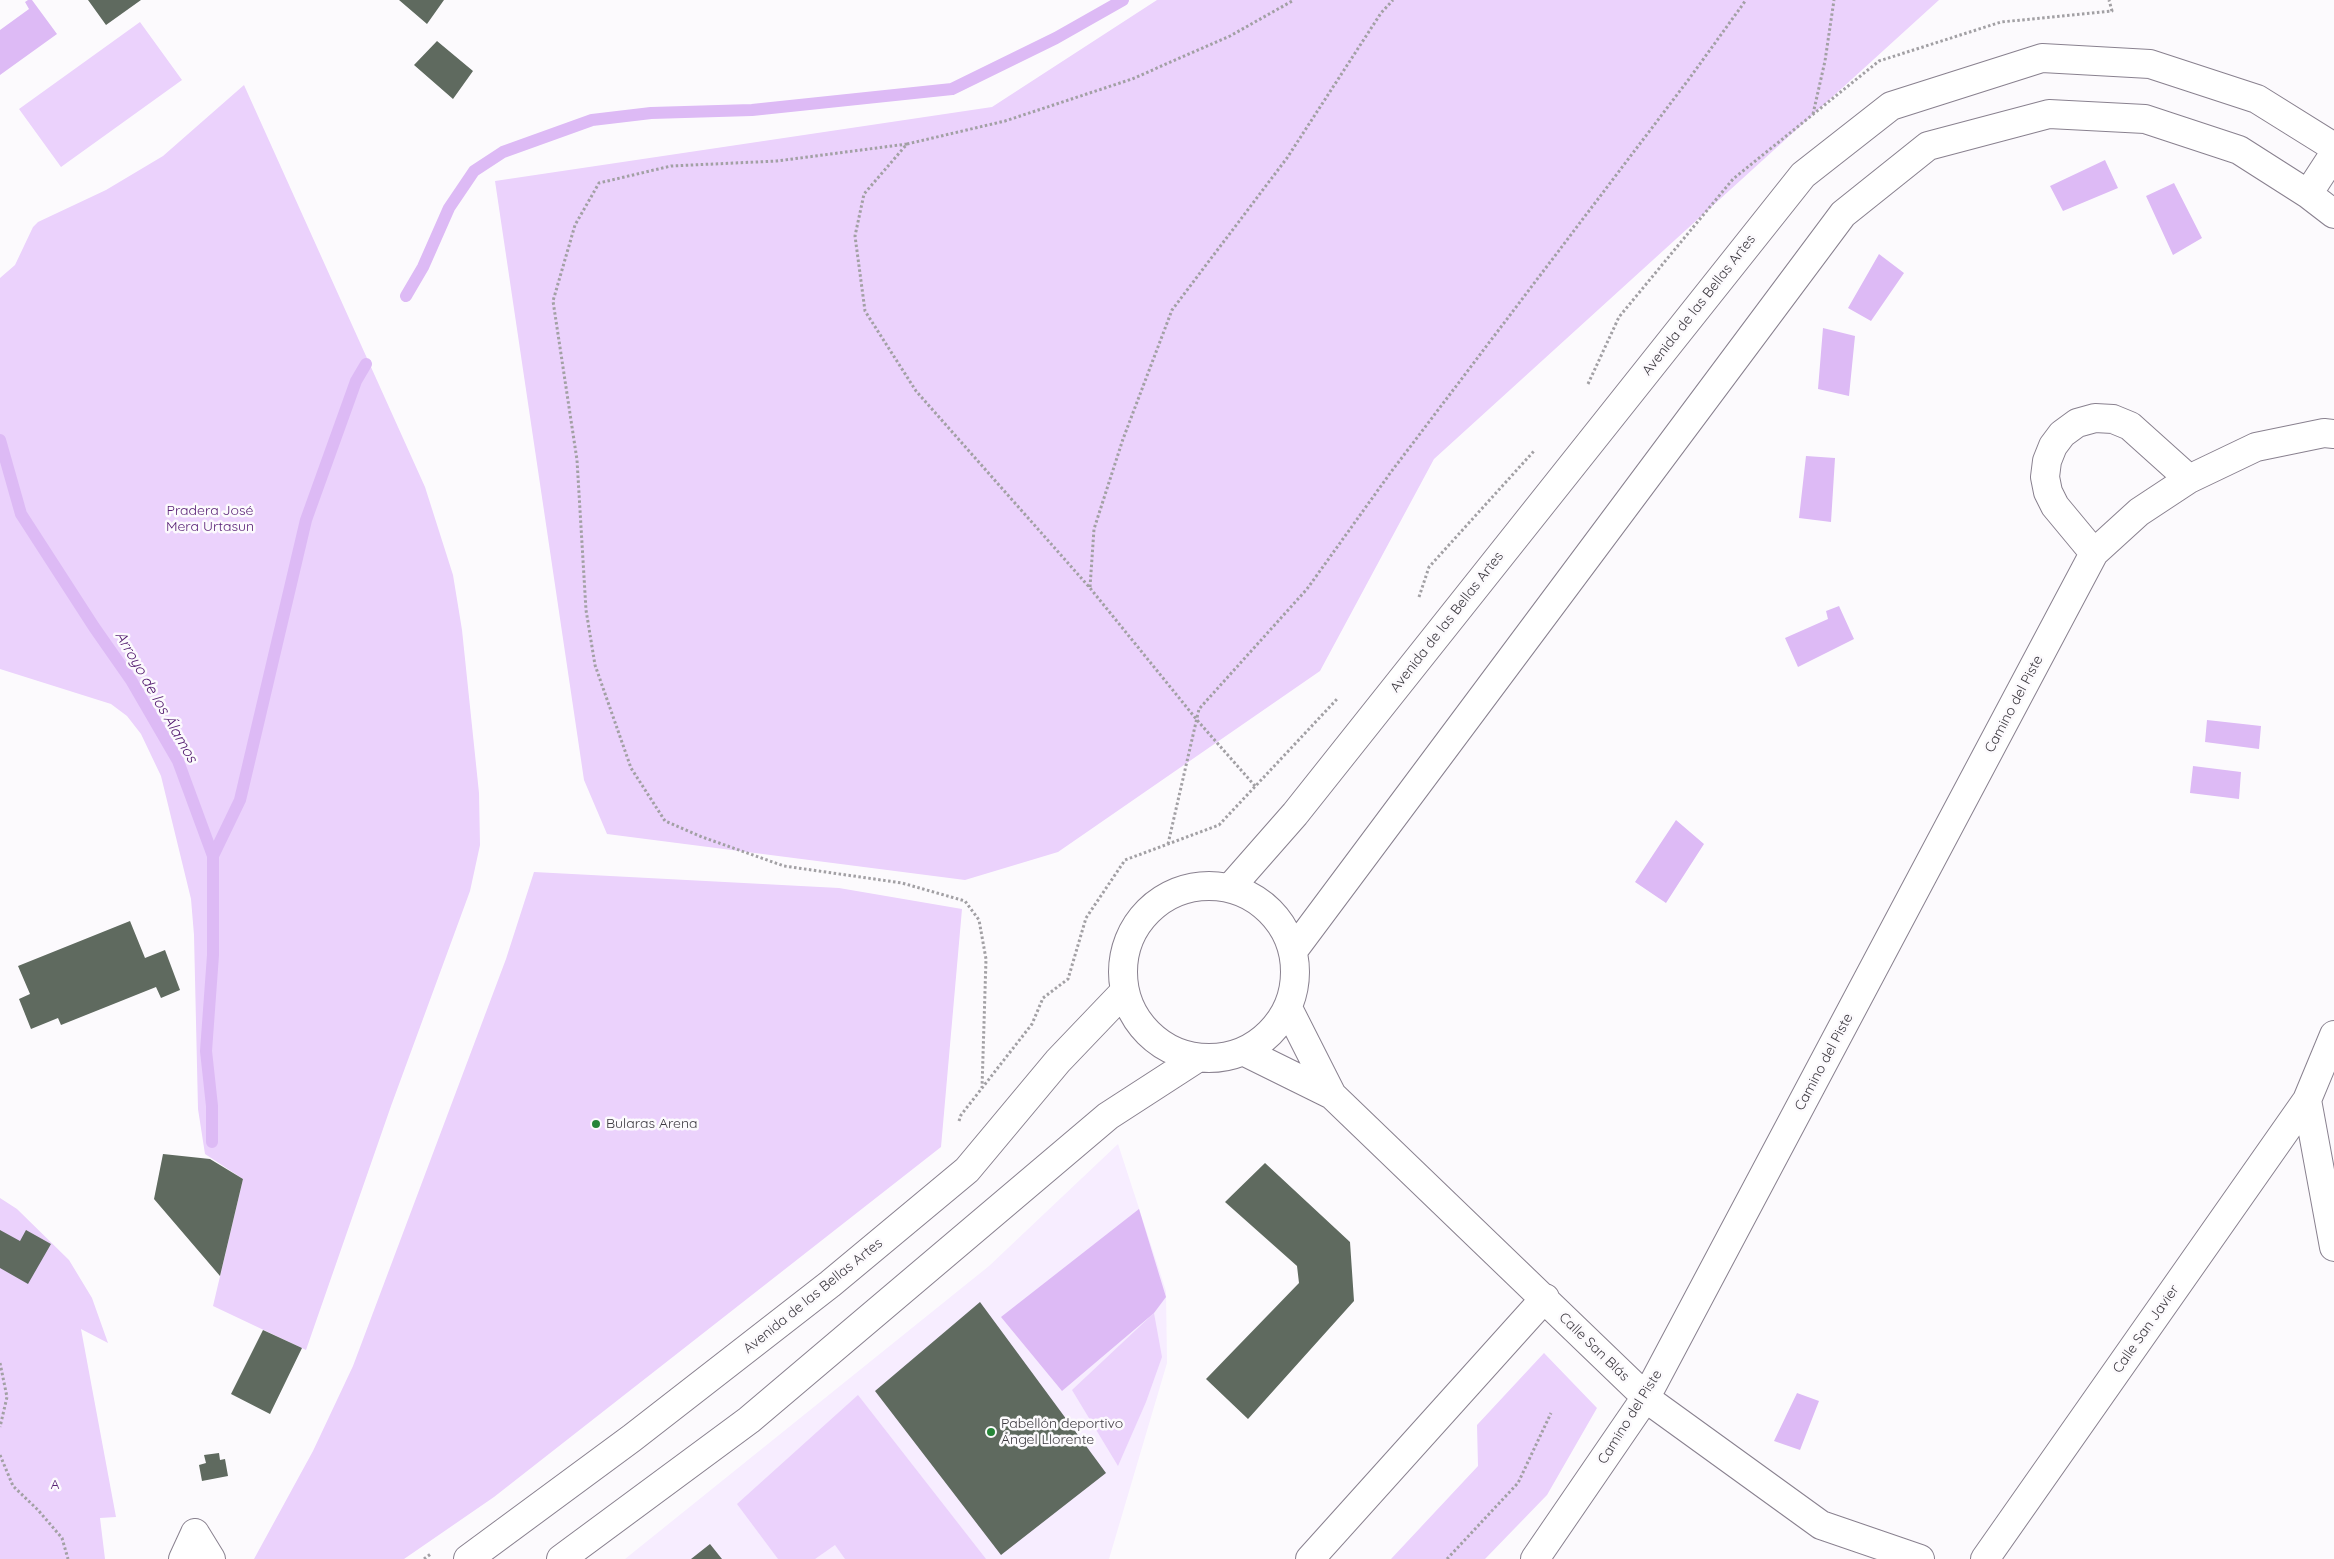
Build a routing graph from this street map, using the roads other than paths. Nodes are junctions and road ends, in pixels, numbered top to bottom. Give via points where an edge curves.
1 (2334, 147) edge
2 (2334, 154) edge
3 (2308, 194) junction
4 (2334, 214) edge
5 (2334, 434) edge
6 (2188, 479) junction
7 (2094, 553) junction
8 (1230, 888) junction
9 (1293, 951) junction
10 (1123, 993) junction
11 (1288, 1008) junction
12 (2334, 1035) edge
13 (1245, 1052) junction
14 (1196, 1060) junction
15 (1332, 1095) junction
16 (2307, 1100) junction
17 (2334, 1248) edge
18 (1544, 1298) junction
19 (1646, 1397) junction
20 (183, 1559) edge
21 (211, 1559) edge
22 (468, 1559) edge
23 (561, 1559) edge
24 (1310, 1559) edge
25 (1535, 1559) edge
26 (1920, 1559) edge
27 (1985, 1559) edge

1 - 8 street, Avenida de las Bellas Artes via 2257,99 2150,64 2042,58 1891,106 1803,175 1301,806
2 - 3 street
3 - 4 street
3 - 9 street via 2239,150 2144,119 2049,114 1928,146 1843,214
5 - 6 street, Camino del Piste via 2324,433 2256,447
6 - 7 street, Camino del Piste via 2138,512
6 - 7 street via 2130,426 2113,419 2095,418 2077,423 2062,434 2052,446 2047,461 2045,477 2048,492 2055,506
7 - 19 street, Camino del Piste
8 - 9 street via 1270,911
8 - 10 street via 1185,888 1146,910 1124,949
9 - 11 street via 1295,980
10 - 14 street via 1150,1038
10 - 22 street, Avenida de las Bellas Artes via 1058,1061 967,1170 830,1284 632,1438
11 - 13 street via 1270,1034
11 - 15 street, Calle San Blás
12 - 16 street, Calle San Javier
13 - 14 street
13 - 15 street, Calle San Blás
14 - 23 street via 1108,1116 750,1420
15 - 18 street, Calle San Blás
16 - 17 street
16 - 27 street, Calle San Javier
18 - 19 street, Calle San Blás
18 - 24 street
19 - 25 street, Camino del Piste
19 - 26 street, Calle San Blás via 1821,1525
20 - 21 street via 195,1533

